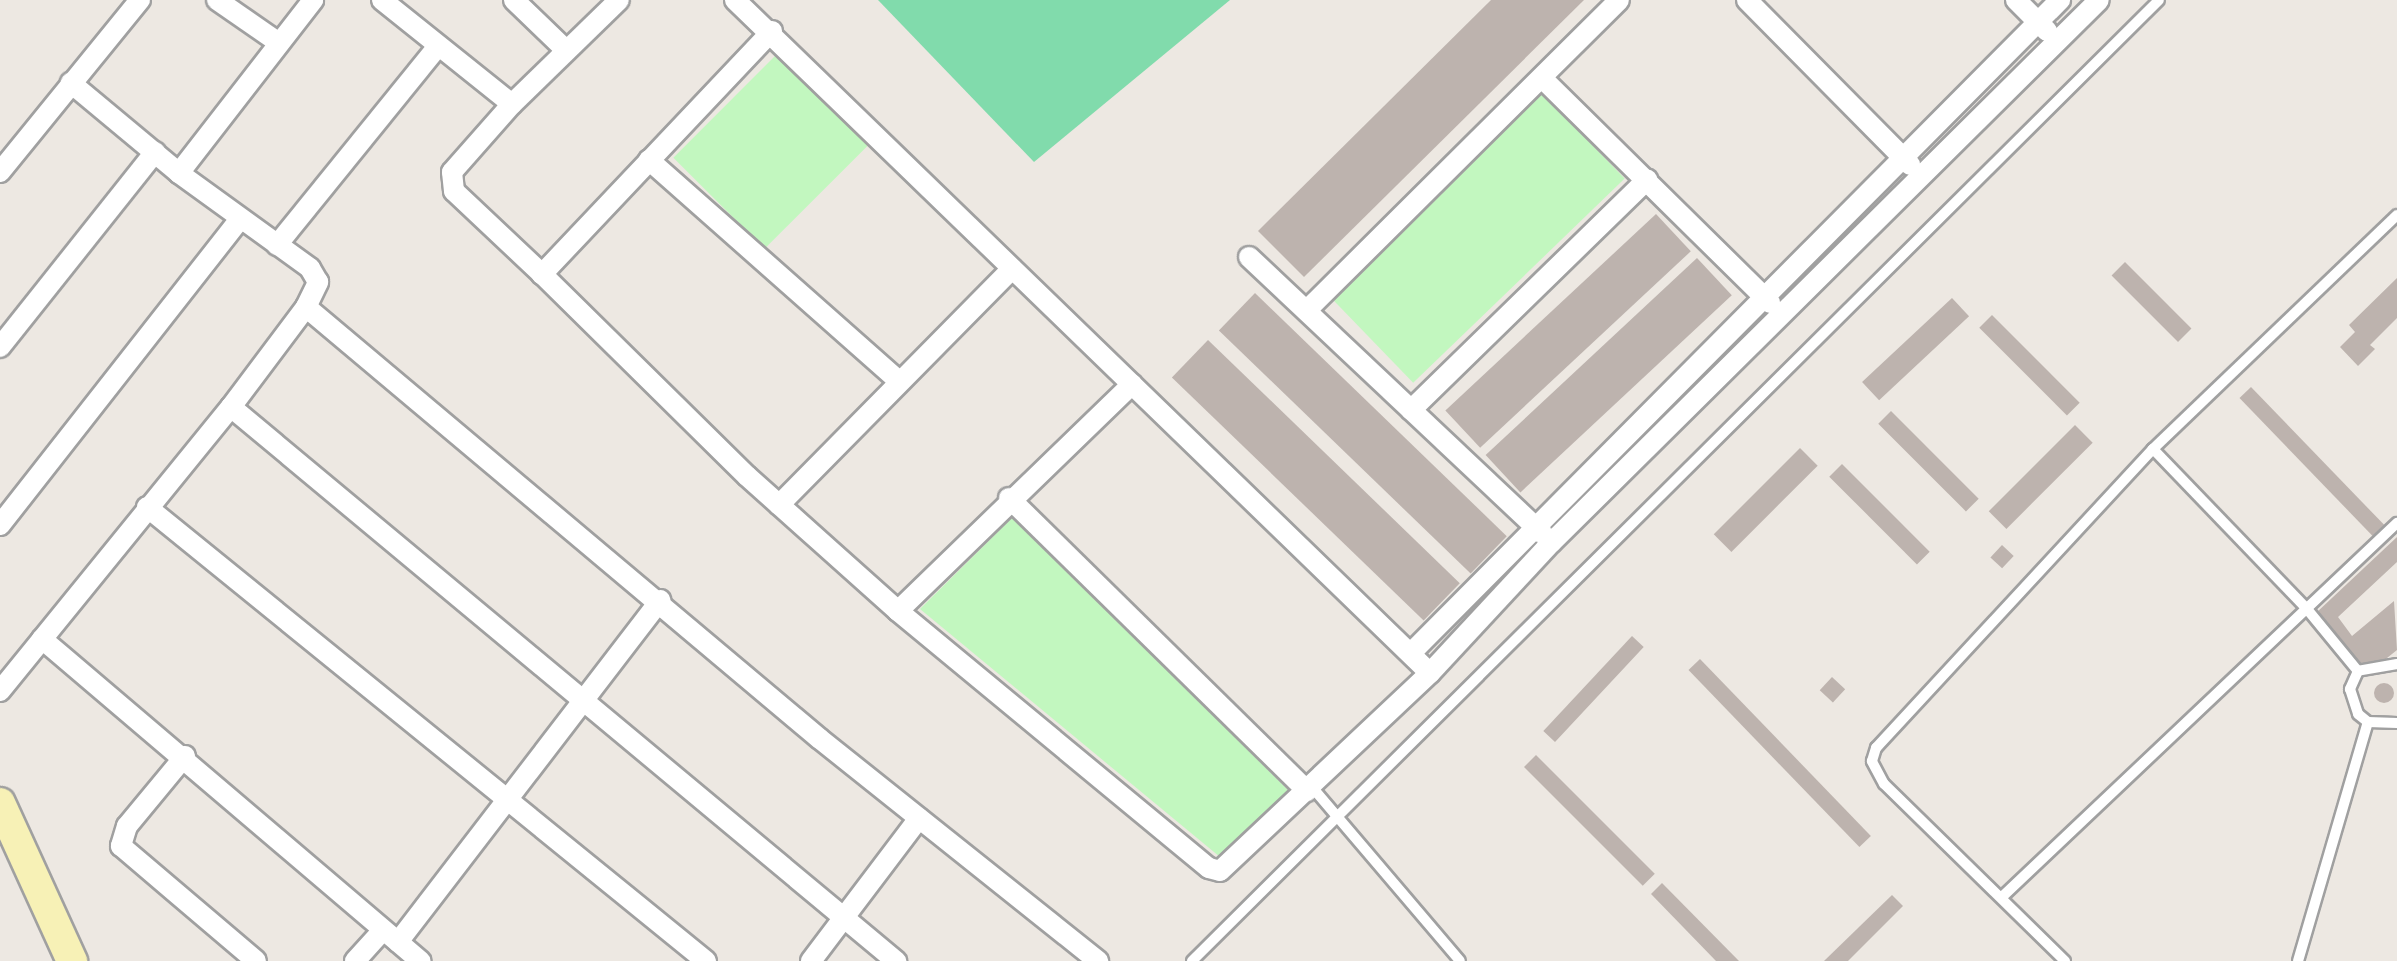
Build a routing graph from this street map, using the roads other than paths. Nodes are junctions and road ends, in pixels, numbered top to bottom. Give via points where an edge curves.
1 (140, 0) edge
2 (217, 0) edge
3 (313, 0) edge
4 (382, 0) edge
5 (514, 0) edge
6 (619, 0) edge
7 (735, 0) edge
8 (1619, 0) edge
9 (1747, 0) edge
10 (2016, 0) edge
11 (2060, 0) edge
12 (2099, 0) edge
13 (2159, 0) edge
14 (2038, 22) junction
15 (772, 31) junction
16 (2058, 41) junction
17 (279, 43) junction
18 (438, 46) junction
19 (566, 50) junction
20 (1543, 79) junction
21 (71, 83) junction
22 (512, 104) junction
23 (155, 152) junction
24 (1902, 157) junction
25 (649, 160) junction
26 (0, 172) edge
27 (179, 173) junction
28 (1922, 177) junction
29 (1647, 180) junction
30 (2397, 215) edge
31 (240, 219) junction
32 (277, 245) junction
33 (1249, 257) dead end
34 (1012, 269) junction
35 (542, 274) junction
36 (1763, 296) junction
37 (306, 307) junction
38 (1308, 309) junction
39 (1782, 315) junction
40 (0, 347) edge
41 (899, 381) junction
42 (1132, 384) junction
43 (231, 407) junction
44 (1411, 410) junction
45 (2153, 449) junction
46 (1009, 498) junction
47 (779, 505) junction
48 (147, 507) junction
49 (2397, 523) edge
50 (0, 525) edge
51 (1534, 525) junction
52 (1551, 543) junction
53 (660, 600) junction
54 (2307, 609) junction
55 (898, 611) junction
56 (42, 639) junction
57 (1411, 653) junction
58 (2397, 664) edge
59 (2358, 671) junction
60 (1430, 673) junction
61 (0, 691) edge
62 (582, 699) junction
63 (2368, 722) junction
64 (2397, 723) edge
65 (185, 756) junction
66 (1310, 789) junction
67 (509, 798) junction
68 (0, 803) edge
69 (1337, 817) junction
70 (919, 818) junction
71 (2003, 896) junction
72 (845, 919) junction
73 (390, 936) junction
74 (72, 961) edge
75 (256, 961) edge
76 (355, 961) edge
77 (421, 961) edge
78 (706, 961) edge
79 (811, 961) edge
80 (896, 961) edge
81 (1098, 961) edge
82 (1192, 961) edge
83 (1460, 961) edge
84 (2065, 961) edge
85 (2298, 961) edge

1 - 21 street
2 - 17 street
3 - 17 street
4 - 18 street
5 - 19 street
6 - 19 street
7 - 15 street
8 - 20 street
9 - 24 street
10 - 14 street
11 - 14 street
12 - 16 street
13 - 69 lane
14 - 16 street
14 - 24 street
15 - 25 street
15 - 34 street
16 - 28 street
17 - 27 street
18 - 22 street
18 - 32 street
19 - 22 street
20 - 29 street
20 - 38 street
21 - 23 street
21 - 26 street
22 - 35 street via 457,164 450,183
23 - 27 street
23 - 40 street
24 - 28 street
24 - 36 street
25 - 35 street
25 - 41 street
27 - 31 street
28 - 39 street
29 - 36 street
29 - 44 street
30 - 45 lane
31 - 32 street
31 - 50 street
32 - 37 street via 316,273 316,291
33 - 38 street
34 - 41 street
34 - 42 street
35 - 47 street
36 - 39 street
36 - 51 street
37 - 43 street
37 - 53 street
38 - 44 street
39 - 52 street
41 - 47 street
42 - 46 street
42 - 57 street
43 - 48 street
43 - 62 street
44 - 51 street
45 - 54 lane
45 - 71 lane via 1876,748 1872,761 1884,784
46 - 55 street
46 - 66 street
47 - 55 street
48 - 56 street
48 - 67 street
49 - 54 lane
51 - 52 street
51 - 57 street
52 - 60 street
53 - 62 street
53 - 70 street
54 - 59 lane
54 - 71 lane
55 - 66 street via 1213,871 1226,870
56 - 61 street
56 - 65 street
57 - 60 street
58 - 59 lane
59 - 63 lane via 2351,702
60 - 66 street
62 - 67 street
62 - 72 street
63 - 64 lane
63 - 85 lane
65 - 73 street
65 - 75 street via 127,826 121,846
66 - 69 lane
67 - 73 street
67 - 78 street
68 - 74 street
69 - 82 lane
69 - 83 lane
70 - 72 street
70 - 81 street
71 - 84 lane
72 - 79 street
72 - 80 street
73 - 76 street
73 - 77 street

